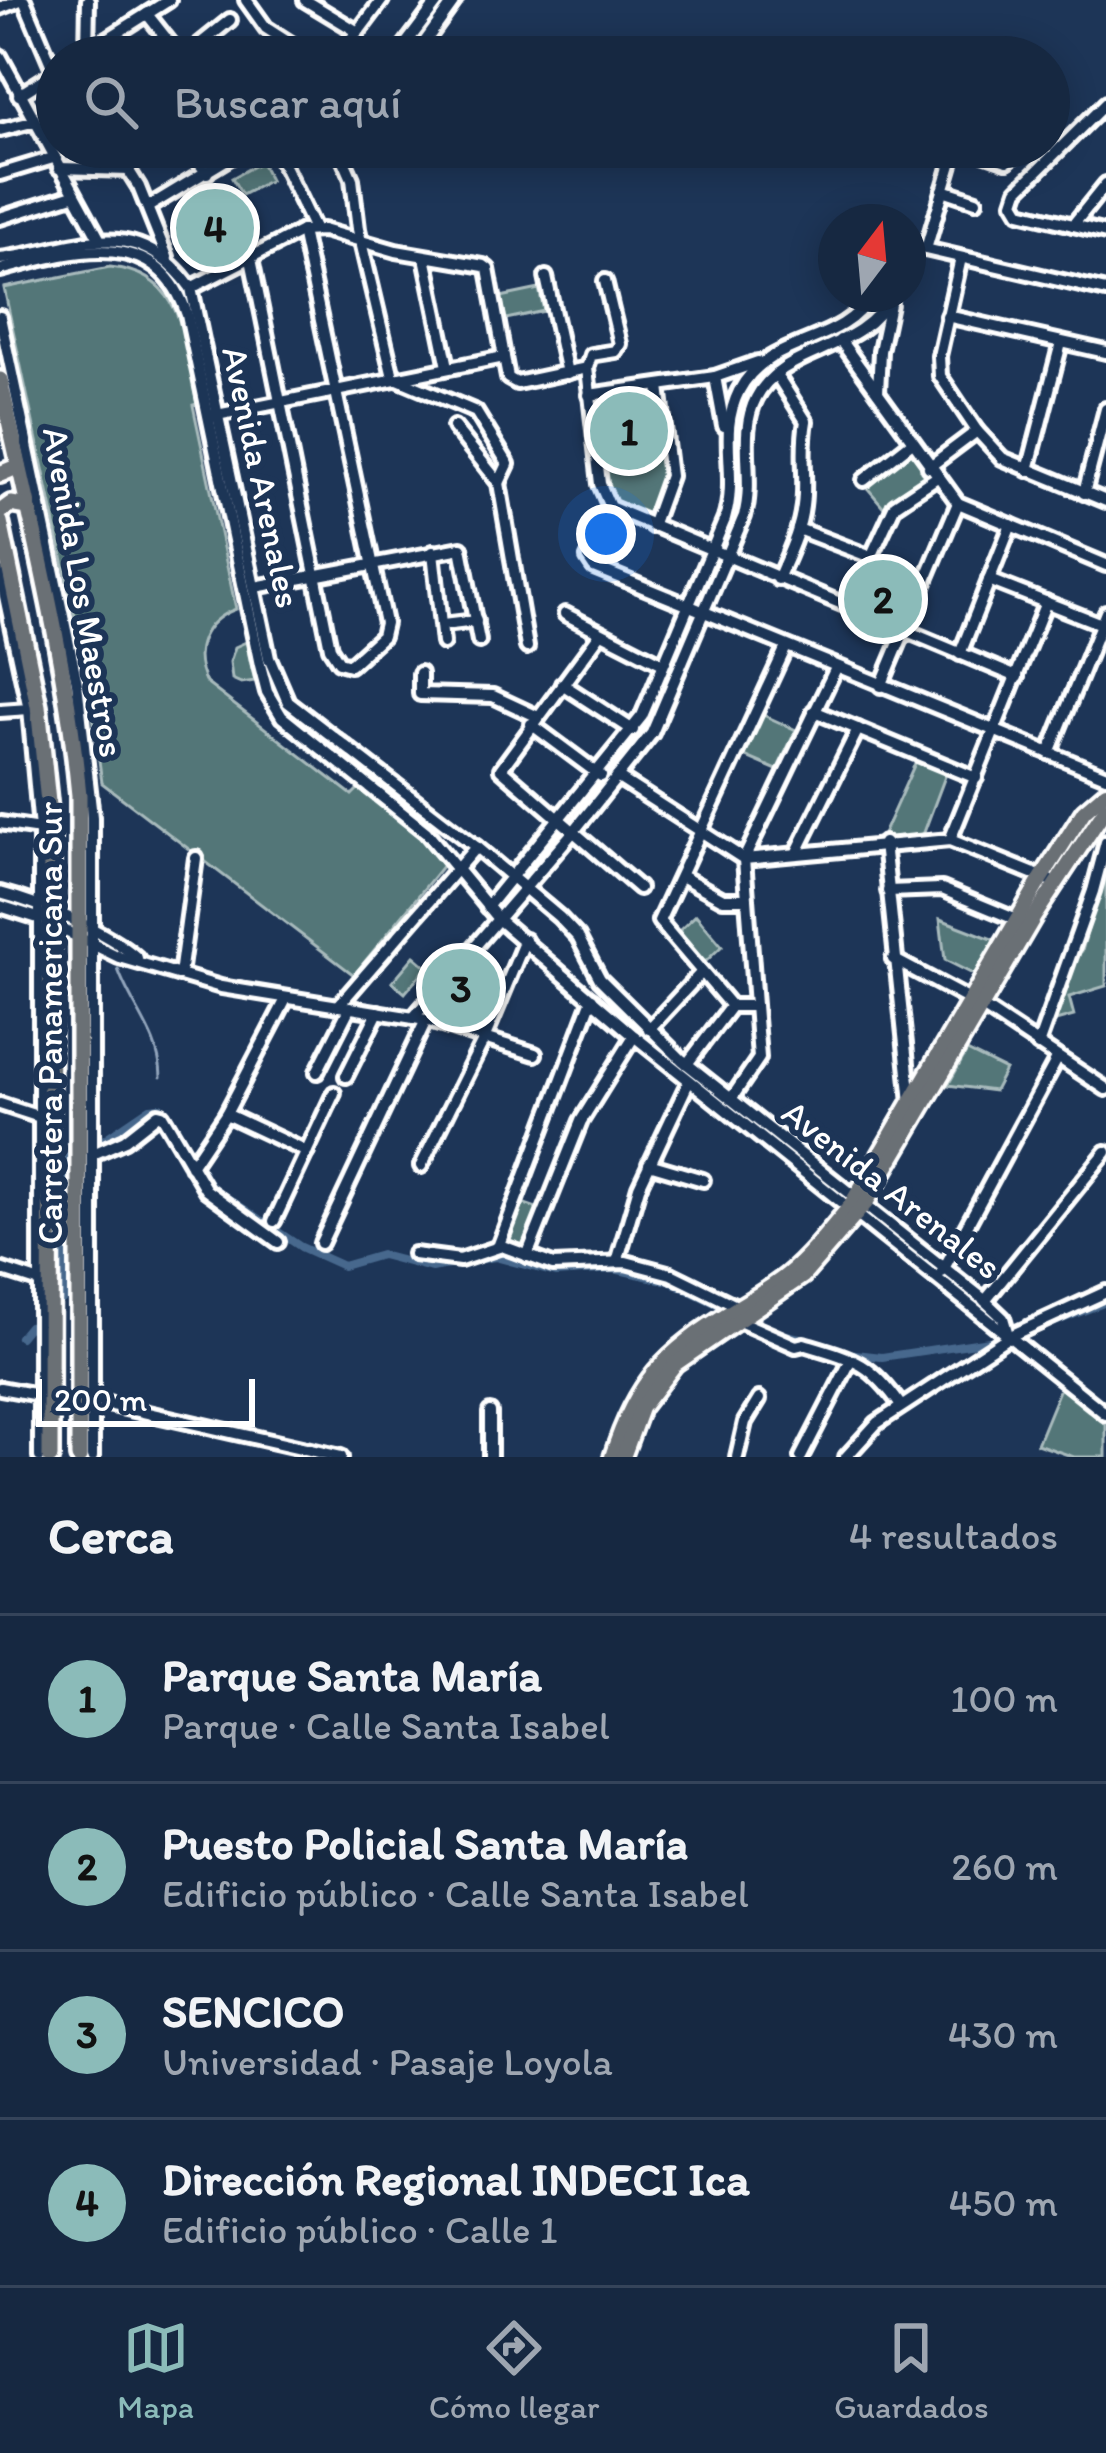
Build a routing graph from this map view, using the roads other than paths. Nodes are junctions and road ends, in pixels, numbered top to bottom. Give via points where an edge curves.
1 (25, 0) edge
2 (88, 0) edge
3 (142, 0) edge
4 (169, 0) edge
5 (246, 0) edge
6 (305, 0) edge
7 (382, 0) edge
8 (439, 0) edge
9 (454, 0) edge
10 (326, 5) edge
11 (0, 8) edge
12 (144, 15) junction
13 (230, 20) dead end
14 (358, 32) junction
15 (40, 36) edge
16 (85, 36) edge
17 (111, 36) edge
18 (163, 36) edge
19 (209, 36) edge
20 (278, 36) edge
21 (354, 36) edge
22 (412, 36) edge
23 (429, 36) edge
24 (0, 56) edge
25 (11, 89) edge
26 (1106, 103) edge
27 (32, 122) junction
28 (36, 129) edge
29 (0, 130) edge
30 (1070, 139) edge
31 (36, 167) edge
32 (59, 168) edge
33 (109, 168) edge
34 (204, 168) edge
35 (214, 168) edge
36 (283, 168) edge
37 (347, 168) edge
38 (950, 168) edge
39 (1040, 168) edge
40 (130, 170) joint
41 (207, 172) junction
42 (0, 174) edge
43 (1106, 184) edge
44 (943, 190) junction
45 (74, 195) junction
46 (976, 200) dead end
47 (148, 208) junction
48 (0, 218) edge
49 (1073, 224) junction
50 (308, 230) junction
51 (1106, 233) edge
52 (100, 240) junction
53 (361, 240) junction
54 (926, 249) joint
55 (167, 257) junction
56 (425, 257) junction
57 (961, 258) junction
58 (251, 259) junction
59 (0, 260) edge
60 (0, 270) edge
61 (546, 277) dead end
62 (605, 281) dead end
63 (191, 288) junction
64 (1106, 291) edge
65 (860, 312) edge
66 (879, 312) edge
67 (888, 312) edge
68 (947, 316) junction
69 (0, 317) edge
70 (832, 330) junction
71 (842, 343) junction
72 (1061, 343) junction
73 (1106, 352) edge
74 (504, 356) junction
75 (760, 361) junction
76 (448, 367) junction
77 (586, 368) junction
78 (567, 373) junction
79 (776, 374) junction
80 (393, 377) junction
81 (715, 377) junction
82 (0, 380) edge
83 (659, 386) junction
84 (336, 391) junction
85 (589, 395) junction
86 (878, 396) junction
87 (280, 403) junction
88 (1106, 409) edge
89 (213, 416) junction
90 (454, 427) dead end
91 (977, 431) junction
92 (746, 433) junction
93 (726, 435) junction
94 (911, 442) junction
95 (19, 466) junction
96 (1028, 470) junction
97 (933, 472) junction
98 (0, 474) edge
99 (864, 480) dead end
100 (499, 483) junction
101 (1084, 493) junction
102 (1106, 502) edge
103 (958, 503) junction
104 (28, 507) junction
105 (0, 512) edge
106 (0, 522) edge
107 (1011, 525) junction
108 (652, 526) junction
109 (798, 529) junction
110 (596, 543) dead end
111 (712, 551) junction
112 (433, 552) junction
113 (728, 557) junction
114 (371, 563) junction
115 (1106, 565) edge
116 (0, 573) edge
117 (315, 575) junction
118 (778, 579) junction
119 (989, 580) junction
120 (255, 587) junction
121 (471, 590) junction
122 (440, 595) junction
123 (1046, 602) junction
124 (688, 606) junction
125 (703, 612) junction
126 (565, 614) dead end
127 (1103, 618) edge
128 (476, 621) junction
129 (442, 625) junction
130 (904, 631) junction
131 (600, 634) junction
132 (479, 641) dead end
133 (443, 644) dead end
134 (526, 647) dead end
135 (786, 647) junction
136 (960, 654) junction
137 (663, 664) junction
138 (836, 668) junction
139 (420, 673) dead end
140 (1017, 677) junction
141 (562, 684) junction
142 (881, 686) junction
143 (29, 709) junction
144 (0, 710) edge
145 (814, 711) junction
146 (534, 720) junction
147 (857, 729) junction
148 (633, 730) junction
149 (995, 731) junction
150 (1049, 753) junction
151 (598, 773) junction
152 (1104, 777) edge
153 (976, 778) junction
154 (614, 780) junction
155 (1106, 792) edge
156 (1106, 808) edge
157 (562, 818) junction
158 (0, 823) edge
159 (40, 829) junction
160 (574, 831) junction
161 (700, 834) junction
162 (950, 840) junction
163 (1106, 842) edge
164 (884, 843) junction
165 (476, 847) junction
166 (797, 852) junction
167 (196, 857) dead end
168 (744, 859) junction
169 (458, 868) junction
170 (512, 877) junction
171 (681, 877) junction
172 (1049, 880) junction
173 (525, 887) junction
174 (639, 888) dead end
175 (888, 892) junction
176 (0, 893) edge
177 (745, 899) junction
178 (0, 906) edge
179 (487, 907) junction
180 (47, 915) junction
181 (498, 919) junction
182 (1023, 922) junction
183 (87, 935) junction
184 (525, 940) junction
185 (893, 959) junction
186 (596, 973) junction
187 (701, 973) junction
188 (180, 975) junction
189 (577, 985) junction
190 (286, 999) junction
191 (592, 999) junction
192 (975, 1003) junction
193 (344, 1006) junction
194 (731, 1006) junction
195 (752, 1006) junction
196 (378, 1012) junction
197 (420, 1019) junction
198 (649, 1029) junction
199 (634, 1036) junction
200 (484, 1039) junction
201 (1038, 1045) junction
202 (535, 1054) dead end
203 (1057, 1059) junction
204 (687, 1064) junction
205 (317, 1072) dead end
206 (346, 1076) dead end
207 (689, 1081) junction
208 (1106, 1089) edge
209 (334, 1093) dead end
210 (731, 1100) junction
211 (0, 1104) edge
212 (915, 1105) junction
213 (226, 1114) junction
214 (46, 1119) junction
215 (87, 1151) junction
216 (1106, 1151) edge
217 (307, 1152) junction
218 (649, 1164) junction
219 (191, 1166) junction
220 (422, 1166) dead end
221 (703, 1180) dead end
222 (858, 1204) junction
223 (274, 1221) dead end
224 (278, 1242) dead end
225 (321, 1243) dead end
226 (498, 1246) junction
227 (413, 1254) dead end
228 (527, 1256) junction
229 (617, 1262) junction
230 (945, 1268) junction
231 (0, 1269) edge
232 (937, 1280) junction
233 (46, 1285) junction
234 (1106, 1292) edge
235 (985, 1301) junction
236 (739, 1314) junction
237 (1008, 1336) junction
238 (851, 1360) junction
239 (0, 1388) edge
240 (45, 1396) junction
241 (86, 1399) junction
242 (759, 1399) dead end
243 (901, 1406) junction
244 (490, 1412) dead end
245 (1106, 1414) edge
246 (40, 1457) edge
247 (50, 1457) edge
248 (79, 1457) edge
249 (92, 1457) edge
250 (340, 1457) edge
251 (490, 1457) edge
252 (612, 1457) edge
253 (623, 1457) edge
254 (737, 1457) edge
255 (801, 1457) edge
256 (846, 1457) edge

1 - 11 street
1 - 15 street
2 - 16 street
3 - 12 street
4 - 12 street
5 - 20 street
6 - 10 street
7 - 14 street
8 - 22 street
9 - 23 street
10 - 14 street
12 - 17 street
12 - 18 street
13 - 19 street
14 - 21 street
24 - 25 street
25 - 27 street
26 - 30 street
27 - 28 street
27 - 29 street
31 - 42 street
32 - 45 street
33 - 40 street
34 - 41 street
35 - 41 street
36 - 50 street
37 - 53 street
38 - 44 street
39 - 49 street via 1018,190 1016,208
40 - 47 street, Avenida Arenales
41 - 47 street
43 - 49 street
44 - 46 street
44 - 54 street
45 - 48 street
45 - 52 street
47 - 55 street, Avenida Arenales
49 - 51 street
50 - 53 street
50 - 58 street
50 - 84 street
52 - 55 street
52 - 59 street
53 - 56 street
53 - 80 street
54 - 57 street
55 - 63 street, Avenida Arenales
56 - 74 street via 488,269
56 - 76 street
57 - 64 street
57 - 68 street
58 - 63 street
58 - 87 street
60 - 89 street, Avenida Arenales via 102,250 149,261 184,305
61 - 78 street
62 - 77 street via 620,344 591,355
63 - 89 street, Avenida Arenales
65 - 70 street
66 - 71 street
67 - 86 street
68 - 72 street
68 - 91 street via 938,370
69 - 183 street, Avenida Los Maestros via 76,682 92,817
70 - 71 street
70 - 75 street
71 - 79 street
71 - 86 street
72 - 73 street
72 - 96 street
74 - 76 street
74 - 78 street via 512,382
75 - 81 street
75 - 93 street via 740,389
76 - 80 street
77 - 78 street
77 - 85 street
79 - 92 street via 754,400
79 - 109 street via 806,415
80 - 84 street
80 - 100 street via 476,412 508,464
81 - 83 street
81 - 93 street
82 - 95 highway, Carretera Panamericana Sur
83 - 85 street
83 - 108 street via 670,476
84 - 87 street
84 - 114 street
85 - 108 street via 603,497
86 - 94 street
87 - 89 street
87 - 117 street
88 - 101 street
89 - 120 street, Avenida Arenales
89 - 169 street, Avenida Arenales via 271,698 282,717 426,832
90 - 100 street
91 - 96 street via 996,454
91 - 97 street
92 - 93 street
92 - 113 street via 748,502
93 - 111 street via 730,498
94 - 97 street
94 - 99 street
95 - 98 highway
95 - 104 highway, Carretera Panamericana Sur
96 - 101 street
97 - 103 street
97 - 109 street via 895,505 871,557
100 - 134 street
101 - 102 street
103 - 107 street
103 - 130 street
104 - 105 highway
104 - 183 highway, Carretera Panamericana Sur via 72,732
106 - 180 highway, Carretera Panamericana Sur via 42,729 51,831
107 - 115 street
107 - 119 street
108 - 111 street
109 - 118 street
110 - 124 street via 588,558 594,567
111 - 113 street
111 - 124 street
112 - 114 street
112 - 121 street via 463,550
112 - 122 street
113 - 118 street
113 - 125 street
114 - 117 street
114 - 117 street via 385,630 344,666 330,648
116 - 143 street
117 - 120 street
118 - 130 street
119 - 123 street
119 - 136 street
120 - 165 street, Avenida Arenales via 269,658 288,702
121 - 122 street
121 - 128 street
122 - 129 street
123 - 127 street
123 - 140 street
124 - 125 street
124 - 137 street
125 - 135 street
125 - 154 street via 658,722
126 - 131 street
127 - 150 street
128 - 129 street
128 - 132 street
129 - 133 street
130 - 136 street
130 - 142 street
131 - 137 street
131 - 141 street
135 - 138 street
135 - 161 street
136 - 140 street
137 - 148 street
138 - 142 street
138 - 145 street
139 - 146 street via 420,694 494,696
140 - 149 street
141 - 146 street
141 - 148 street
142 - 149 street
143 - 144 street
143 - 159 street
145 - 147 street
145 - 168 street
146 - 151 street
146 - 157 street via 501,769
147 - 153 street
147 - 166 street
148 - 151 street
149 - 150 street
149 - 153 street
150 - 152 street
151 - 154 street
151 - 157 street
153 - 162 street
154 - 160 street
154 - 161 street
155 - 172 main road via 1084,811
156 - 172 main road
157 - 160 street
157 - 170 street
158 - 159 street
159 - 180 street
160 - 173 street
160 - 174 street
161 - 168 street
161 - 171 street
162 - 164 street
162 - 172 street
163 - 201 street
164 - 166 street
164 - 175 street
165 - 169 street
165 - 170 street, Avenida Arenales
166 - 168 street
167 - 188 street
168 - 177 street
169 - 179 street, Avenida Arenales
169 - 193 street
170 - 173 street, Avenida Arenales
170 - 179 street
171 - 177 street via 723,899
171 - 187 street via 659,921
172 - 182 main road
173 - 181 street
173 - 186 street, Avenida Arenales via 572,930
175 - 182 street via 942,890
175 - 185 street
176 - 180 street
177 - 195 street
178 - 180 street
179 - 181 street, Avenida Arenales
180 - 183 street
180 - 214 highway, Carretera Panamericana Sur
181 - 184 street, Avenida Arenales
181 - 197 street
182 - 192 main road
183 - 188 street via 119,957
183 - 215 highway, Carretera Panamericana Sur
184 - 189 street, Avenida Arenales
184 - 200 street
185 - 192 street
185 - 212 street
186 - 189 street
186 - 198 street, Avenida Arenales
187 - 194 street
187 - 198 street
188 - 190 street
189 - 191 street, Avenida Arenales
190 - 193 street
190 - 213 street
191 - 199 street, Avenida Arenales
191 - 226 street
192 - 201 street
192 - 212 main road
193 - 196 street
193 - 205 street
194 - 195 street
194 - 204 street
195 - 210 street via 758,1061
196 - 197 street
196 - 206 street
197 - 200 street
197 - 225 street
198 - 204 street, Avenida Arenales
199 - 207 street, Avenida Arenales
199 - 228 street via 581,1121
200 - 202 street
200 - 220 street
201 - 203 street
203 - 208 street
203 - 230 street
204 - 210 street, Avenida Arenales
207 - 218 street
207 - 222 street, Avenida Arenales
209 - 217 street
210 - 222 street, Avenida Arenales
211 - 214 street
212 - 222 main road
213 - 217 street
213 - 219 street
214 - 233 highway, Carretera Panamericana Sur
215 - 219 street via 125,1140 158,1114
215 - 241 street
215 - 241 highway, Carretera Panamericana Sur via 80,1169
216 - 235 street
217 - 223 street
218 - 221 street
218 - 229 street
219 - 224 street via 206,1190
222 - 230 street, Avenida Arenales
222 - 232 street, Avenida Arenales
222 - 236 main road
226 - 227 street via 460,1260
226 - 228 street
228 - 229 street via 560,1265
229 - 236 street via 671,1274
230 - 232 street
230 - 235 street, Avenida Arenales
231 - 233 street
232 - 237 street, Avenida Arenales
233 - 240 street
233 - 240 highway, Carretera Panamericana Sur
234 - 237 street
235 - 237 street, Avenida Arenales via 1006,1322
236 - 238 street via 787,1343
236 - 252 main road via 690,1337 647,1378
236 - 253 main road via 666,1374 640,1408
237 - 243 street
237 - 245 street
238 - 243 street via 874,1371
238 - 255 street
239 - 240 street
240 - 246 street
240 - 247 highway, Carretera Panamericana Sur
241 - 248 highway, Carretera Panamericana Sur
241 - 249 street
241 - 250 street
242 - 254 street
243 - 256 street
244 - 251 street

